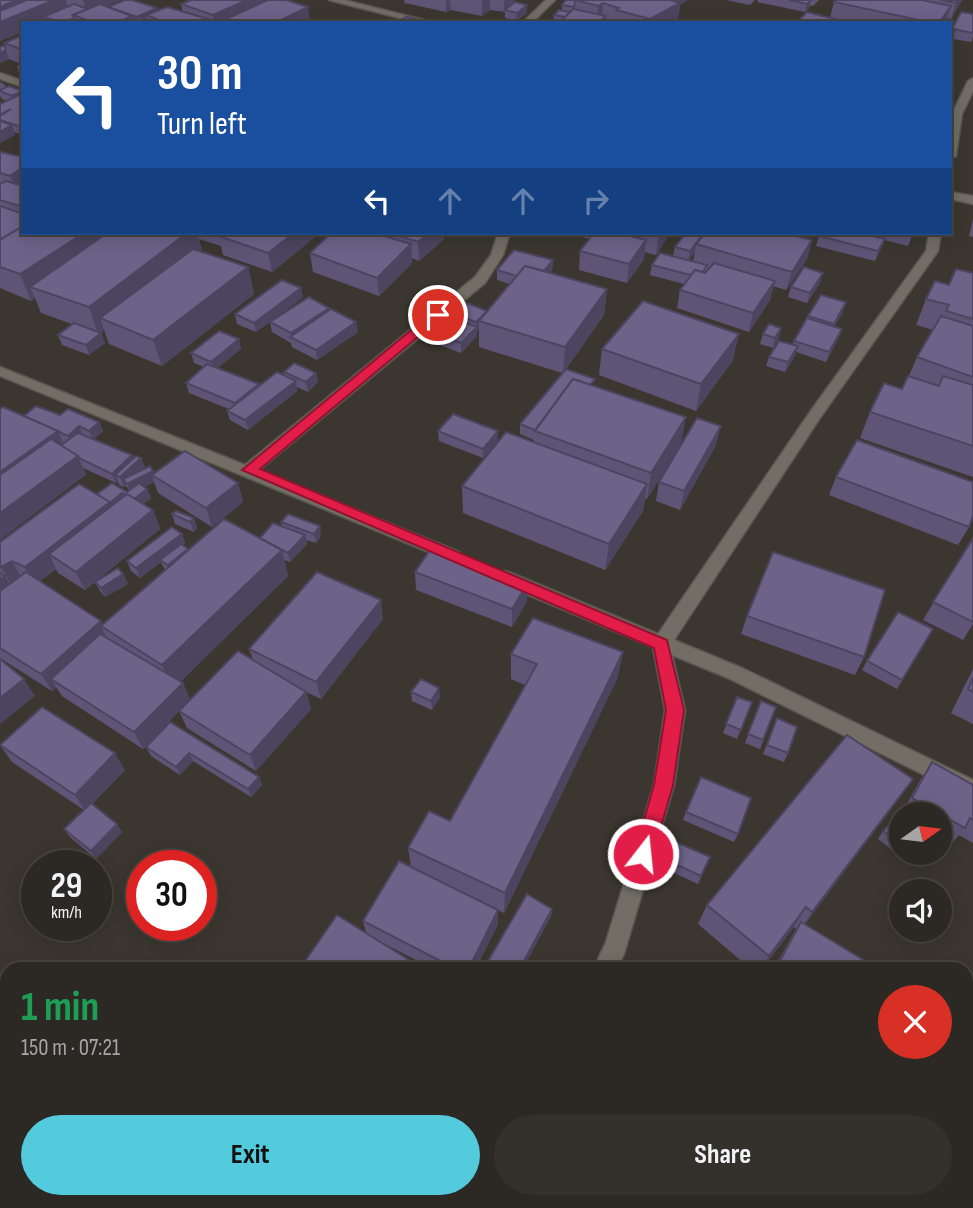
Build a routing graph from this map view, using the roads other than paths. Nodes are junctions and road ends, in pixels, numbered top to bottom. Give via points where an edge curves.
1 (333, 0) edge
2 (551, 0) edge
3 (423, 21) edge
4 (528, 21) edge
5 (0, 76) edge
6 (973, 81) edge
7 (21, 83) edge
8 (954, 113) edge
9 (952, 134) edge
10 (952, 195) edge
11 (973, 200) edge
12 (502, 235) edge
13 (935, 235) edge
14 (0, 371) edge
15 (249, 470) junction
16 (468, 563) edge
17 (494, 574) edge
18 (661, 644) junction
19 (973, 790) edge
20 (608, 962) edge

1 - 3 street
2 - 4 street
5 - 7 street
6 - 8 street
8 - 9 street
10 - 11 street
12 - 15 street via 497,255 480,280
13 - 18 street via 932,251
14 - 15 street
15 - 16 street
17 - 18 street
18 - 19 street via 735,673
18 - 20 street via 675,710 664,785

